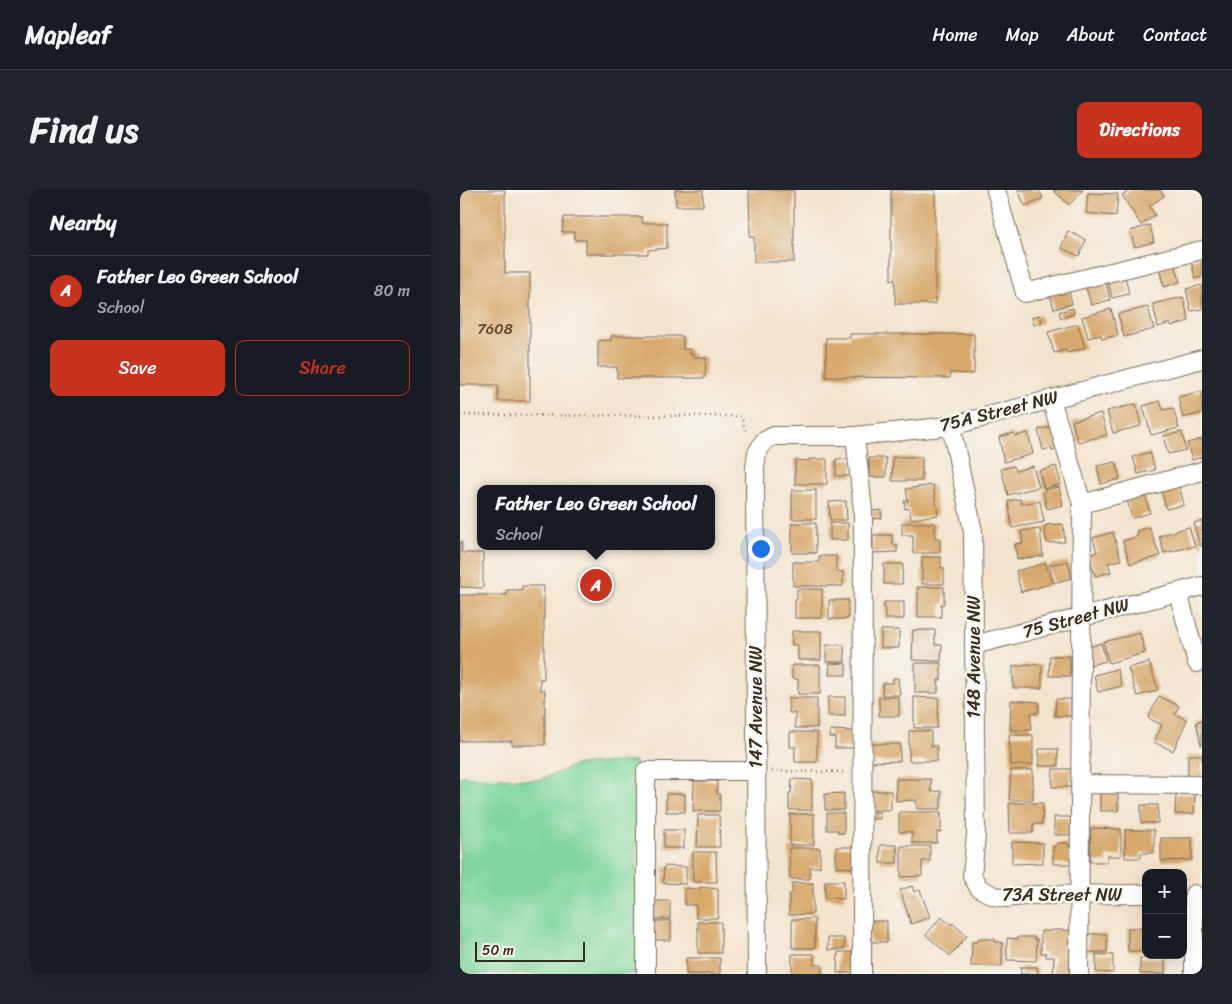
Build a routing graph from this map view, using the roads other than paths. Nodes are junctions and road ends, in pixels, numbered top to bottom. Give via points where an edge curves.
1 (996, 190) edge
2 (1202, 250) edge
3 (1202, 359) edge
4 (1051, 399) junction
5 (951, 426) junction
6 (855, 436) junction
7 (764, 441) joint
8 (1202, 472) edge
9 (1082, 504) junction
10 (1202, 586) edge
11 (1178, 592) junction
12 (1081, 617) junction
13 (974, 645) junction
14 (1196, 663) dead end
15 (756, 771) junction
16 (1080, 784) junction
17 (1202, 785) edge
18 (979, 888) joint
19 (1080, 894) junction
20 (1142, 894) edge
21 (1193, 894) edge
22 (646, 974) edge
23 (757, 974) edge
24 (862, 974) edge
25 (1079, 974) edge
26 (1194, 974) edge

1 - 2 street via 1025,293
3 - 4 street, 75A Street NW
4 - 5 street, 75A Street NW
4 - 9 street
5 - 6 street, 75A Street NW
5 - 13 street, 148 Avenue NW via 973,531
6 - 7 street, 75A Street NW via 786,435
6 - 24 street via 863,511
7 - 15 street, 147 Avenue NW via 757,453 755,468
8 - 9 street
9 - 12 street
10 - 11 street, 75 Street NW
11 - 12 street, 75 Street NW
11 - 14 street
12 - 13 street, 75 Street NW
12 - 16 street
13 - 18 street, 148 Avenue NW via 976,835 972,876
15 - 22 street via 646,771
15 - 23 street, 147 Avenue NW
16 - 17 street
16 - 19 street
18 - 19 street, 73A Street NW via 994,896 1008,898
19 - 20 street, 73A Street NW
19 - 25 street
21 - 26 street

